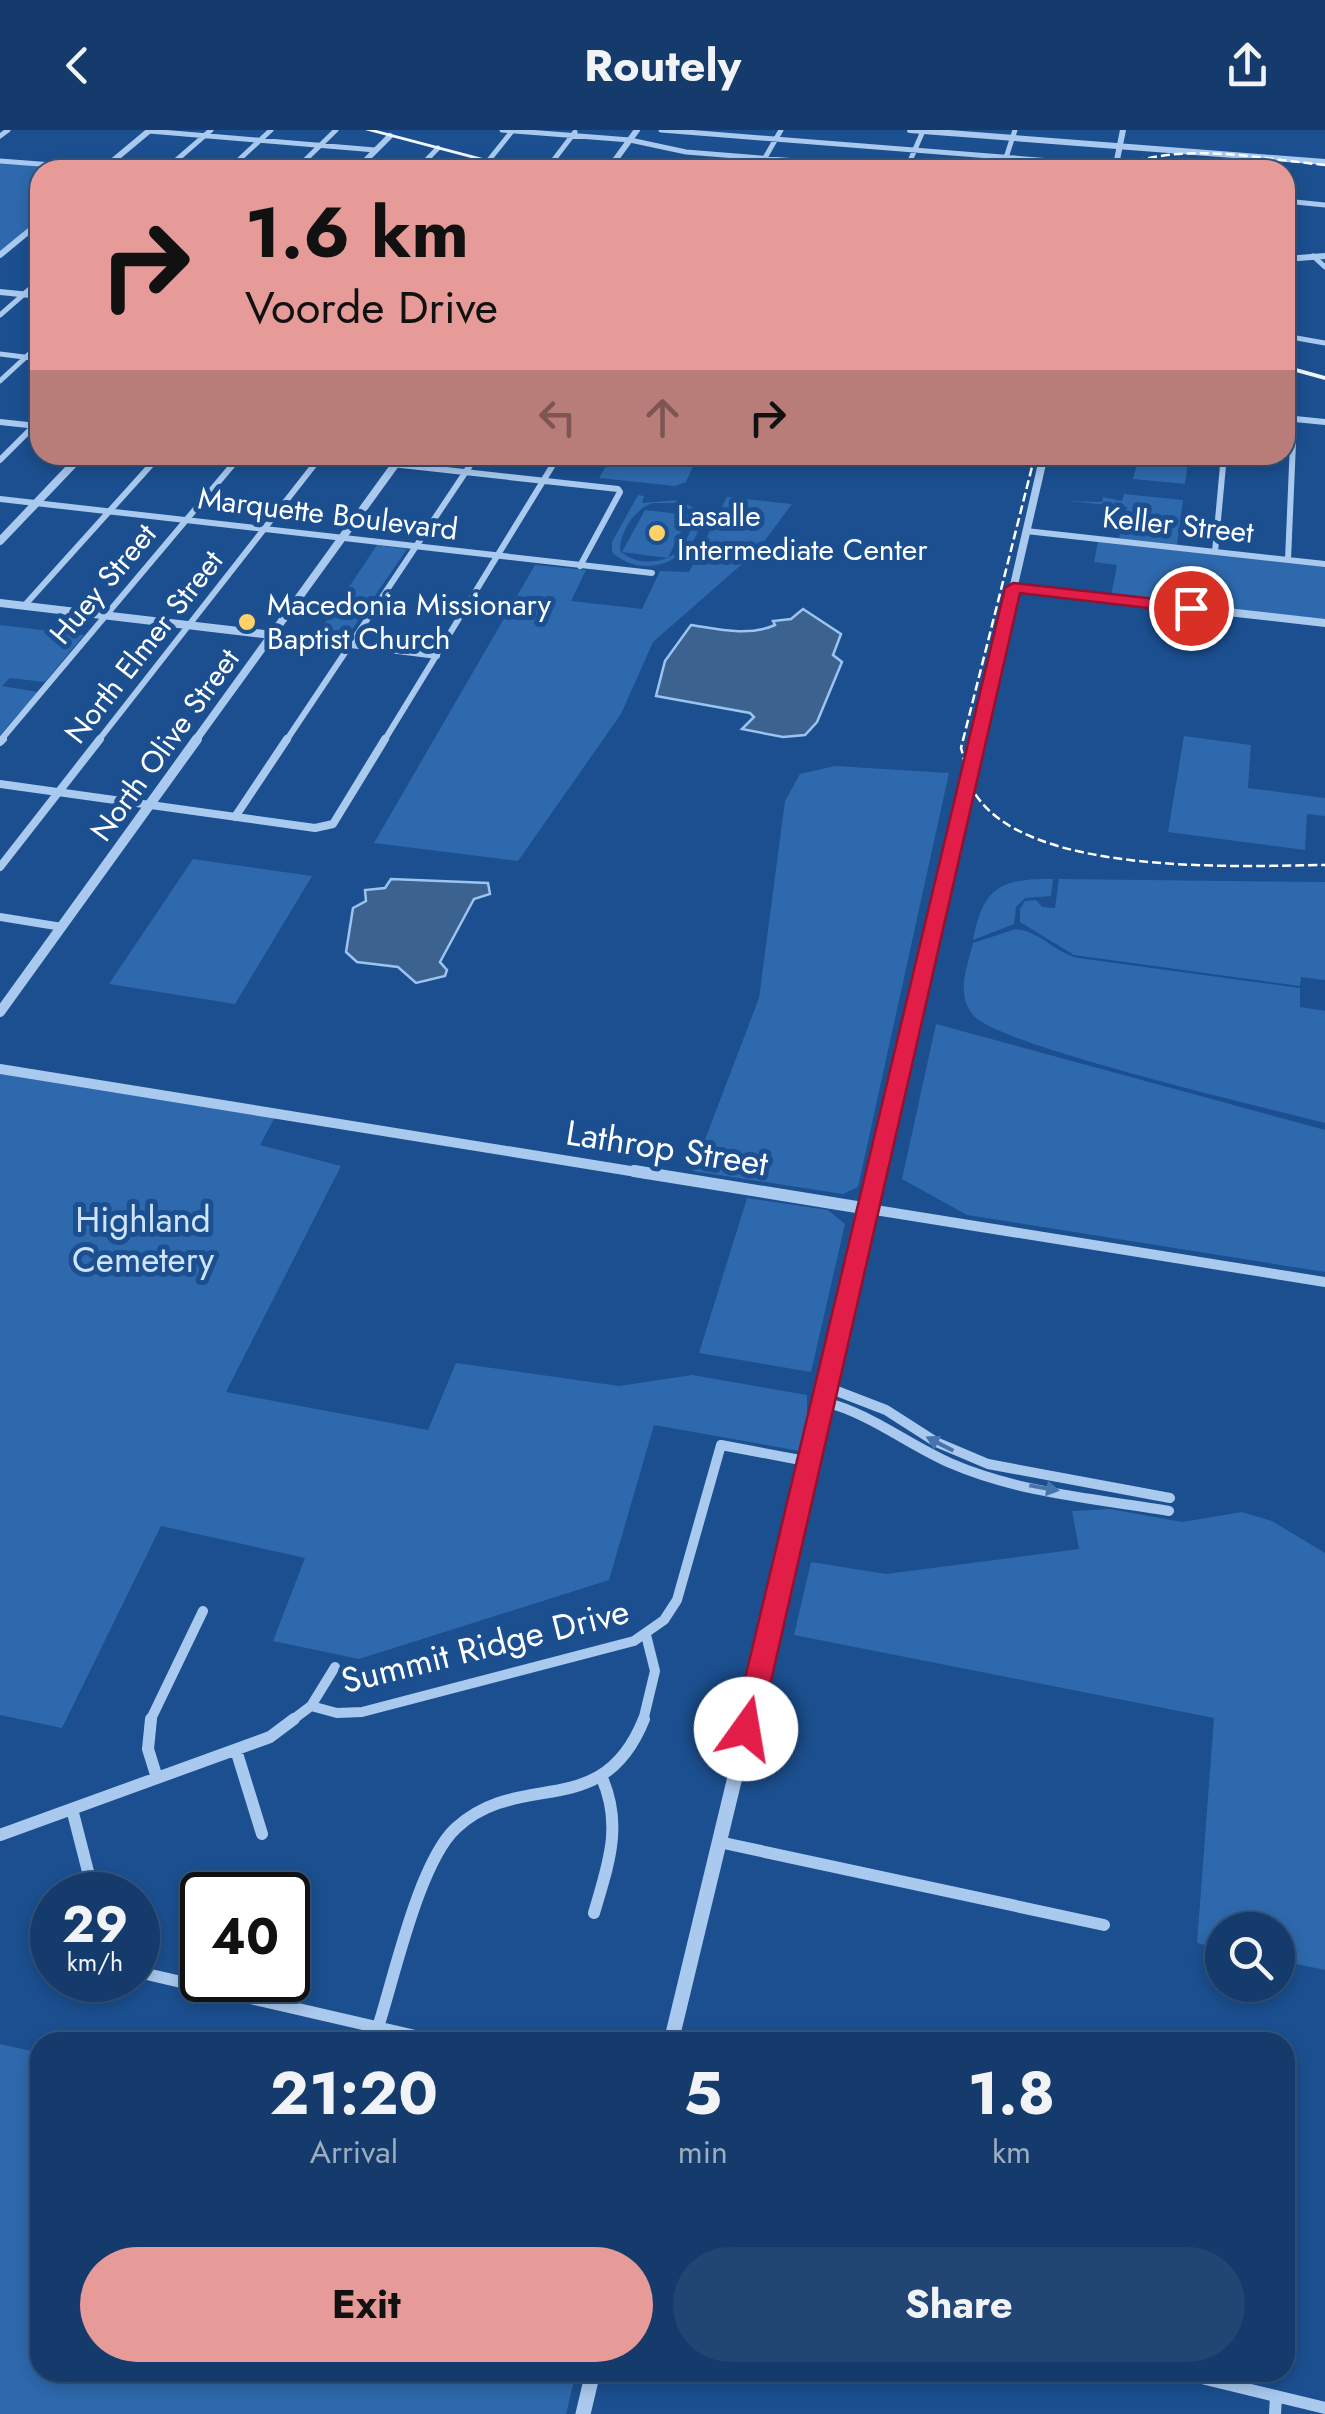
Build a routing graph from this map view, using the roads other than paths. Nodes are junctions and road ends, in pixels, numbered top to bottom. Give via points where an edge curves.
1 (8, 130) edge
2 (150, 130) edge
3 (211, 130) edge
4 (271, 130) edge
5 (336, 130) edge
6 (368, 130) edge
7 (502, 130) edge
8 (513, 130) edge
9 (637, 130) edge
10 (661, 130) edge
11 (781, 130) edge
12 (910, 130) edge
13 (1124, 130) edge
14 (923, 131) edge
15 (392, 133) edge
16 (575, 133) edge
17 (1014, 134) edge
18 (0, 136) edge
19 (204, 136) junction
20 (776, 139) junction
21 (260, 140) junction
22 (630, 140) junction
23 (320, 145) junction
24 (1120, 146) junction
25 (438, 148) junction
26 (376, 150) junction
27 (915, 150) junction
28 (1006, 157) junction
29 (764, 158) junction
30 (115, 160) edge
31 (177, 160) edge
32 (239, 160) edge
33 (305, 160) edge
34 (366, 160) edge
35 (427, 160) edge
36 (484, 160) edge
37 (489, 160) edge
38 (554, 160) edge
39 (615, 160) edge
40 (788, 160) edge
41 (911, 160) edge
42 (1005, 160) edge
43 (1036, 160) edge
44 (1117, 160) edge
45 (0, 161) edge
46 (1325, 162) edge
47 (30, 164) edge
48 (1295, 202) edge
49 (1325, 205) edge
50 (30, 230) edge
51 (0, 255) edge
52 (1314, 256) junction
53 (1325, 256) edge
54 (1295, 258) edge
55 (1325, 266) edge
56 (30, 289) edge
57 (0, 292) edge
58 (24, 294) junction
59 (30, 295) edge
60 (0, 315) edge
61 (1295, 338) edge
62 (1325, 343) edge
63 (30, 353) edge
64 (0, 354) edge
65 (26, 357) junction
66 (30, 357) edge
67 (1295, 370) edge
68 (1325, 378) edge
69 (0, 381) edge
70 (1295, 419) edge
71 (0, 422) edge
72 (1325, 422) edge
73 (30, 424) edge
74 (30, 432) edge
75 (0, 460) edge
76 (72, 465) edge
77 (151, 465) edge
78 (233, 465) edge
79 (315, 465) edge
80 (395, 465) edge
81 (405, 465) edge
82 (470, 465) edge
83 (553, 465) edge
84 (1042, 465) edge
85 (1223, 465) edge
86 (1292, 465) edge
87 (466, 472) junction
88 (544, 480) junction
89 (618, 489) joint
90 (0, 499) edge
91 (36, 503) junction
92 (109, 512) junction
93 (186, 520) junction
94 (264, 529) junction
95 (1026, 531) junction
96 (342, 538) junction
97 (0, 541) edge
98 (415, 547) junction
99 (1215, 552) junction
100 (497, 556) junction
101 (1288, 560) junction
102 (1325, 564) edge
103 (580, 566) junction
104 (652, 573) dead end
105 (1013, 588) junction
106 (0, 602) edge
107 (24, 606) junction
108 (106, 616) junction
109 (1325, 623) edge
110 (189, 626) junction
111 (272, 636) junction
112 (349, 645) junction
113 (437, 656) junction
114 (0, 742) edge
115 (0, 784) edge
116 (58, 792) junction
117 (149, 805) junction
118 (235, 817) junction
119 (326, 827) joint
120 (0, 867) edge
121 (0, 918) edge
122 (62, 926) junction
123 (0, 1012) edge
124 (0, 1069) edge
125 (869, 1209) junction
126 (1325, 1282) edge
127 (827, 1395) junction
128 (721, 1446) joint
129 (811, 1462) junction
130 (1170, 1498) dead end
131 (1169, 1511) dead end
132 (202, 1611) dead end
133 (646, 1636) junction
134 (335, 1667) dead end
135 (311, 1706) junction
136 (236, 1750) junction
137 (158, 1778) junction
138 (602, 1778) junction
139 (72, 1809) junction
140 (262, 1834) dead end
141 (0, 1835) edge
142 (719, 1842) junction
143 (88, 1872) edge
144 (594, 1913) dead end
145 (1104, 1925) dead end
146 (160, 1977) edge
147 (378, 2027) junction
148 (399, 2032) edge
149 (673, 2032) edge
150 (591, 2382) edge
151 (1218, 2382) edge
152 (1276, 2396) junction
153 (1325, 2408) edge
154 (583, 2414) edge
155 (1275, 2414) edge

1 - 18 street
2 - 19 street
2 - 30 street
3 - 19 street
4 - 21 street
5 - 23 street
6 - 15 main road
7 - 8 street
8 - 16 street
8 - 37 street
9 - 22 street
10 - 20 street
11 - 20 street
12 - 14 street
13 - 24 street
14 - 17 street
14 - 27 street
15 - 25 main road
15 - 26 street
16 - 22 street
16 - 38 street
17 - 24 street
17 - 28 street
19 - 21 street
19 - 31 street
20 - 27 street
20 - 29 street
21 - 23 street
21 - 32 street
22 - 29 street via 681,152
22 - 39 street
23 - 26 street
23 - 33 street
24 - 44 street
24 - 46 street
25 - 35 street
25 - 36 main road
26 - 34 street
27 - 28 street
27 - 41 street
28 - 42 street
28 - 43 street
29 - 40 street
45 - 47 street
48 - 49 street
50 - 51 street
52 - 53 street
52 - 54 street
52 - 55 street
56 - 58 street
57 - 58 street
58 - 59 street
58 - 60 street
61 - 62 street
63 - 65 street
64 - 65 street
65 - 66 street
65 - 69 street
67 - 68 main road
70 - 72 street
71 - 73 street
74 - 75 street
76 - 91 street
77 - 92 street
78 - 93 street, Huey Street
79 - 94 street, North Elmer Street
80 - 96 street, North Olive Street
81 - 87 street
82 - 87 street
83 - 88 street
84 - 95 street
85 - 99 street
86 - 101 street
87 - 88 street
87 - 98 street
88 - 89 street
88 - 100 street
89 - 103 street
90 - 91 street, Marquette Boulevard
91 - 92 street, Marquette Boulevard
91 - 97 street
92 - 93 street, Marquette Boulevard
92 - 107 street
93 - 94 street, Marquette Boulevard
93 - 108 street, Huey Street
94 - 96 street, Marquette Boulevard
94 - 110 street, North Elmer Street
95 - 99 street, Keller Street
95 - 105 street
96 - 98 street, Marquette Boulevard
96 - 111 street, North Olive Street
98 - 100 street, Marquette Boulevard
98 - 112 street
99 - 101 street, Keller Street
100 - 103 street, Marquette Boulevard
100 - 113 street
101 - 102 street, Keller Street
103 - 104 street, Marquette Boulevard
105 - 109 street
105 - 125 street
106 - 107 street
107 - 108 street
108 - 110 street
108 - 114 street, Huey Street
110 - 111 street
110 - 116 street, North Elmer Street
111 - 112 street
111 - 117 street, North Olive Street
112 - 113 street
112 - 118 street
113 - 119 street
115 - 116 street
116 - 117 street
116 - 120 street, North Elmer Street
117 - 118 street
117 - 122 street, North Olive Street
118 - 119 street
121 - 122 street
122 - 123 street, North Olive Street
124 - 125 street, Lathrop Street
125 - 126 street, Lathrop Street
125 - 127 street
127 - 129 street
130 -> 127 street via 988,1464 886,1410
127 -> 131 street via 970,1471
128 - 129 street
128 - 133 street, Summit Ridge Drive via 677,1600
129 - 142 street
132 - 137 street via 150,1720 148,1749
133 - 135 street, Summit Ridge Drive via 362,1712
133 - 138 street via 657,1666 642,1730 629,1756
134 - 135 street
135 - 136 street via 285,1728
136 - 137 street
136 - 140 street
137 - 139 street
138 - 144 street via 617,1822
138 - 147 street via 490,1809 448,1837
139 - 141 street
139 - 143 street
142 - 145 street
142 - 149 street
146 - 147 street
147 - 148 street
150 - 154 street
151 - 152 street
152 - 153 street
152 - 155 street

